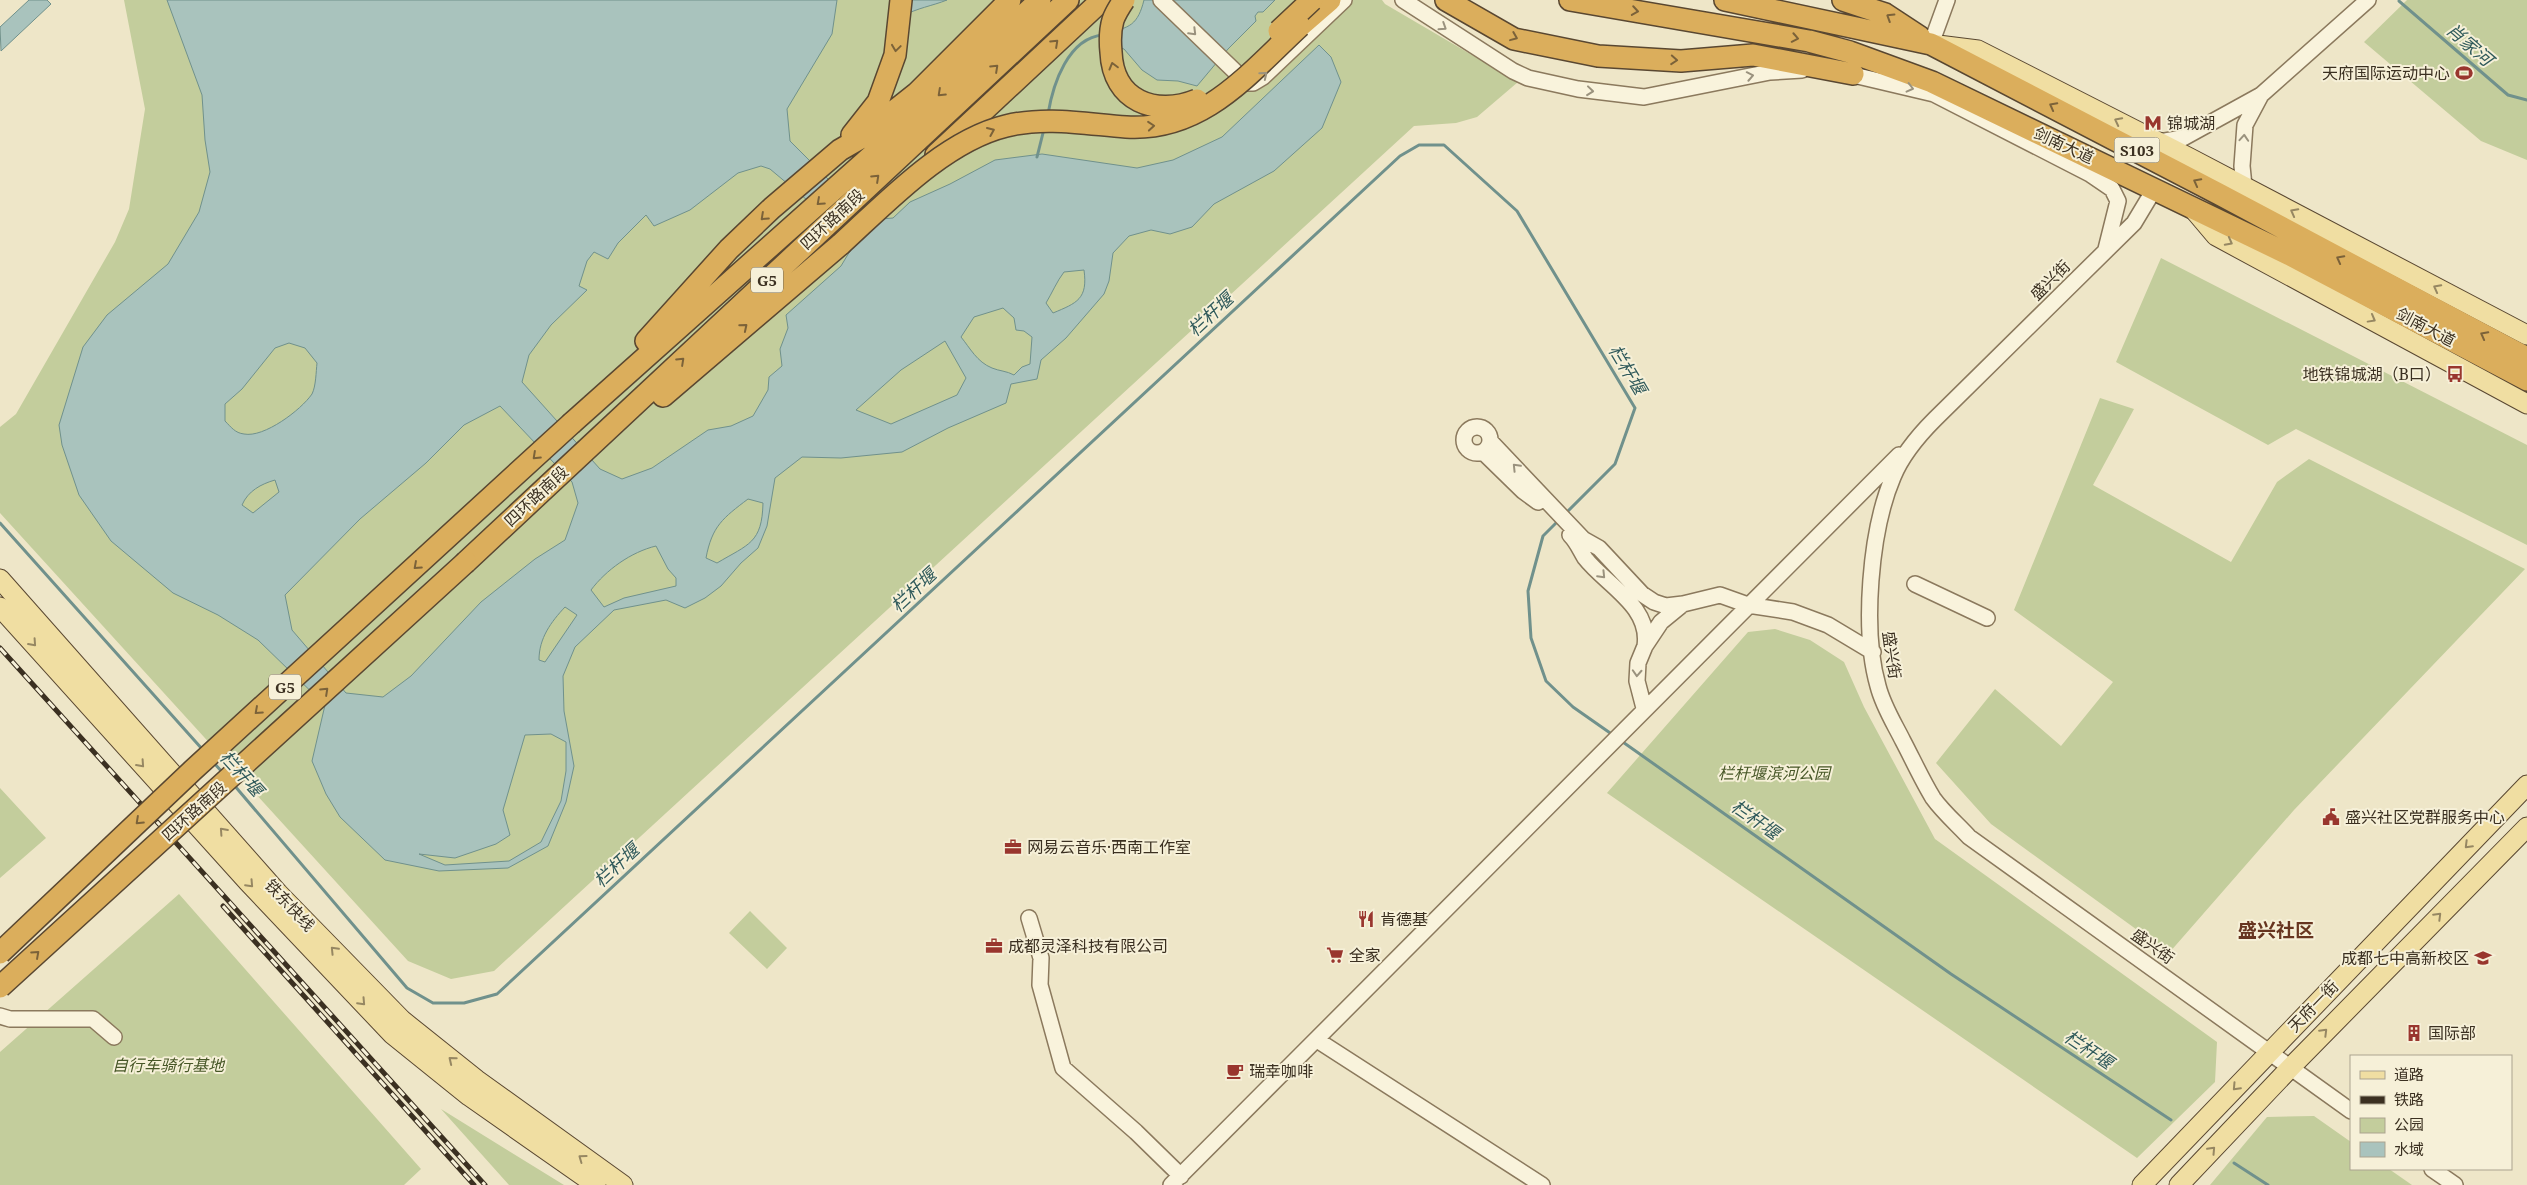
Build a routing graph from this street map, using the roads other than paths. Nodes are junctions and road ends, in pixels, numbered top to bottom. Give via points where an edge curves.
1 (902, 0) edge
2 (1010, 0) edge
3 (1040, 0) edge
4 (1068, 0) edge
5 (1102, 0) edge
6 (1124, 0) edge
7 (1161, 0) edge
8 (1312, 0) edge
9 (1330, 0) edge
10 (1344, 0) edge
11 (1403, 0) edge
12 (1570, 0) edge
13 (1725, 0) edge
14 (1843, 0) edge
15 (1947, 0) edge
16 (2368, 0) edge
17 (1446, 2) edge
18 (1931, 44) junction
19 (1853, 74) junction
20 (2261, 95) junction
21 (2159, 142) junction
22 (840, 150) junction
23 (2244, 186) junction
24 (2155, 188) junction
25 (892, 197) junction
26 (2194, 210) junction
27 (2105, 250) junction
28 (2527, 335) edge
29 (2527, 358) edge
30 (2527, 380) edge
31 (2527, 404) edge
32 (572, 423) junction
33 (1919, 436) junction
34 (1487, 446) dead end
35 (1575, 534) junction
36 (466, 562) junction
37 (0, 579) edge
38 (1915, 584) dead end
39 (1683, 604) junction
40 (1748, 605) junction
41 (0, 607) edge
42 (1987, 618) dead end
43 (1645, 646) junction
44 (1873, 652) junction
45 (1644, 708) junction
46 (2527, 785) edge
47 (2527, 826) edge
48 (1029, 918) dead end
49 (0, 953) edge
50 (0, 986) edge
51 (0, 1016) edge
52 (114, 1037) dead end
53 (1317, 1040) junction
54 (2270, 1051) junction
55 (2290, 1068) junction
56 (2350, 1110) edge
57 (2433, 1170) edge
58 (1176, 1180) edge
59 (596, 1185) edge
60 (622, 1185) edge
61 (1542, 1185) edge
62 (2142, 1185) edge
63 (2179, 1185) edge
64 (2455, 1185) edge

1 -> 22 highway via 895,55 878,102
2 - 22 highway via 917,93 860,139
3 -> 32 highway, 四环路南段 / G5 via 905,126
36 -> 4 highway, 四环路南段 / G5
25 -> 5 highway, bridge
8 -> 6 highway, bridge via 1219,86 1196,101 1167,108 1143,104 1124,91 1111,67 1113,20
7 -> 10 street via 1226,64 1247,82 1253,83 1264,77
25 -> 9 highway, bridge via 945,156 1004,126 1046,121 1147,126 1186,119 1219,100
11 -> 19 street via 1513,71 1528,78 1578,89 1644,97 1770,72 1811,69
12 -> 24 highway, 剑南大道 / S103 via 1769,33 1850,52 1932,82
13 - 18 highway, 剑南大道 / S103
18 -> 14 highway via 1885,14
15 - 18 street
16 - 20 street
17 -> 19 highway via 1514,39 1598,56 1681,61 1752,55
21 -> 18 main road via 1978,50
29 -> 18 highway, 剑南大道 / S103
19 -> 27 street via 1934,94 2090,174 2112,189 2118,201
20 - 21 street via 2182,138
23 -> 20 street via 2245,125
21 - 23 main road
22 -> 32 highway via 729,249
28 -> 23 main road
24 - 26 highway, 剑南大道 / S103
24 - 27 street, 盛兴街 via 2134,223
36 -> 25 highway, bridge via 841,244
26 - 30 highway, 剑南大道 / S103 via 2290,255
26 -> 31 main road via 2216,236
27 - 33 street, 盛兴街
32 -> 49 highway, 四环路南段 / G5, bridge via 193,770
33 - 40 street
33 - 44 street, 盛兴街 via 1893,477 1878,532 1870,613
34 - 35 street
35 - 39 street via 1599,548 1642,594 1666,606
35 -> 43 street via 1585,557 1636,610 1645,629
50 -> 36 highway, 四环路南段 / G5, bridge
60 -> 37 main road, 铁东快线 via 477,1080 402,1020 278,893
38 - 42 street
39 - 40 street via 1720,595
39 - 43 street via 1661,622
40 - 44 street via 1811,618
40 - 45 street
41 -> 59 main road, 铁东快线 via 247,881 392,1034 469,1096
43 -> 45 street via 1638,663 1637,681
44 - 54 street, 盛兴街 via 1874,671 1884,704 1914,764 1934,799 1970,837
45 - 53 street
46 -> 54 main road, 天府一街
55 -> 47 main road, 天府一街
48 - 58 street via 1041,958 1040,985 1063,1068 1136,1132
51 - 52 street via 10,1019 93,1019
53 - 58 street
53 - 61 street
54 - 55 street, 盛兴街
54 -> 62 main road, 天府一街
55 - 56 street, 盛兴街
63 -> 55 main road, 天府一街
57 - 64 street

